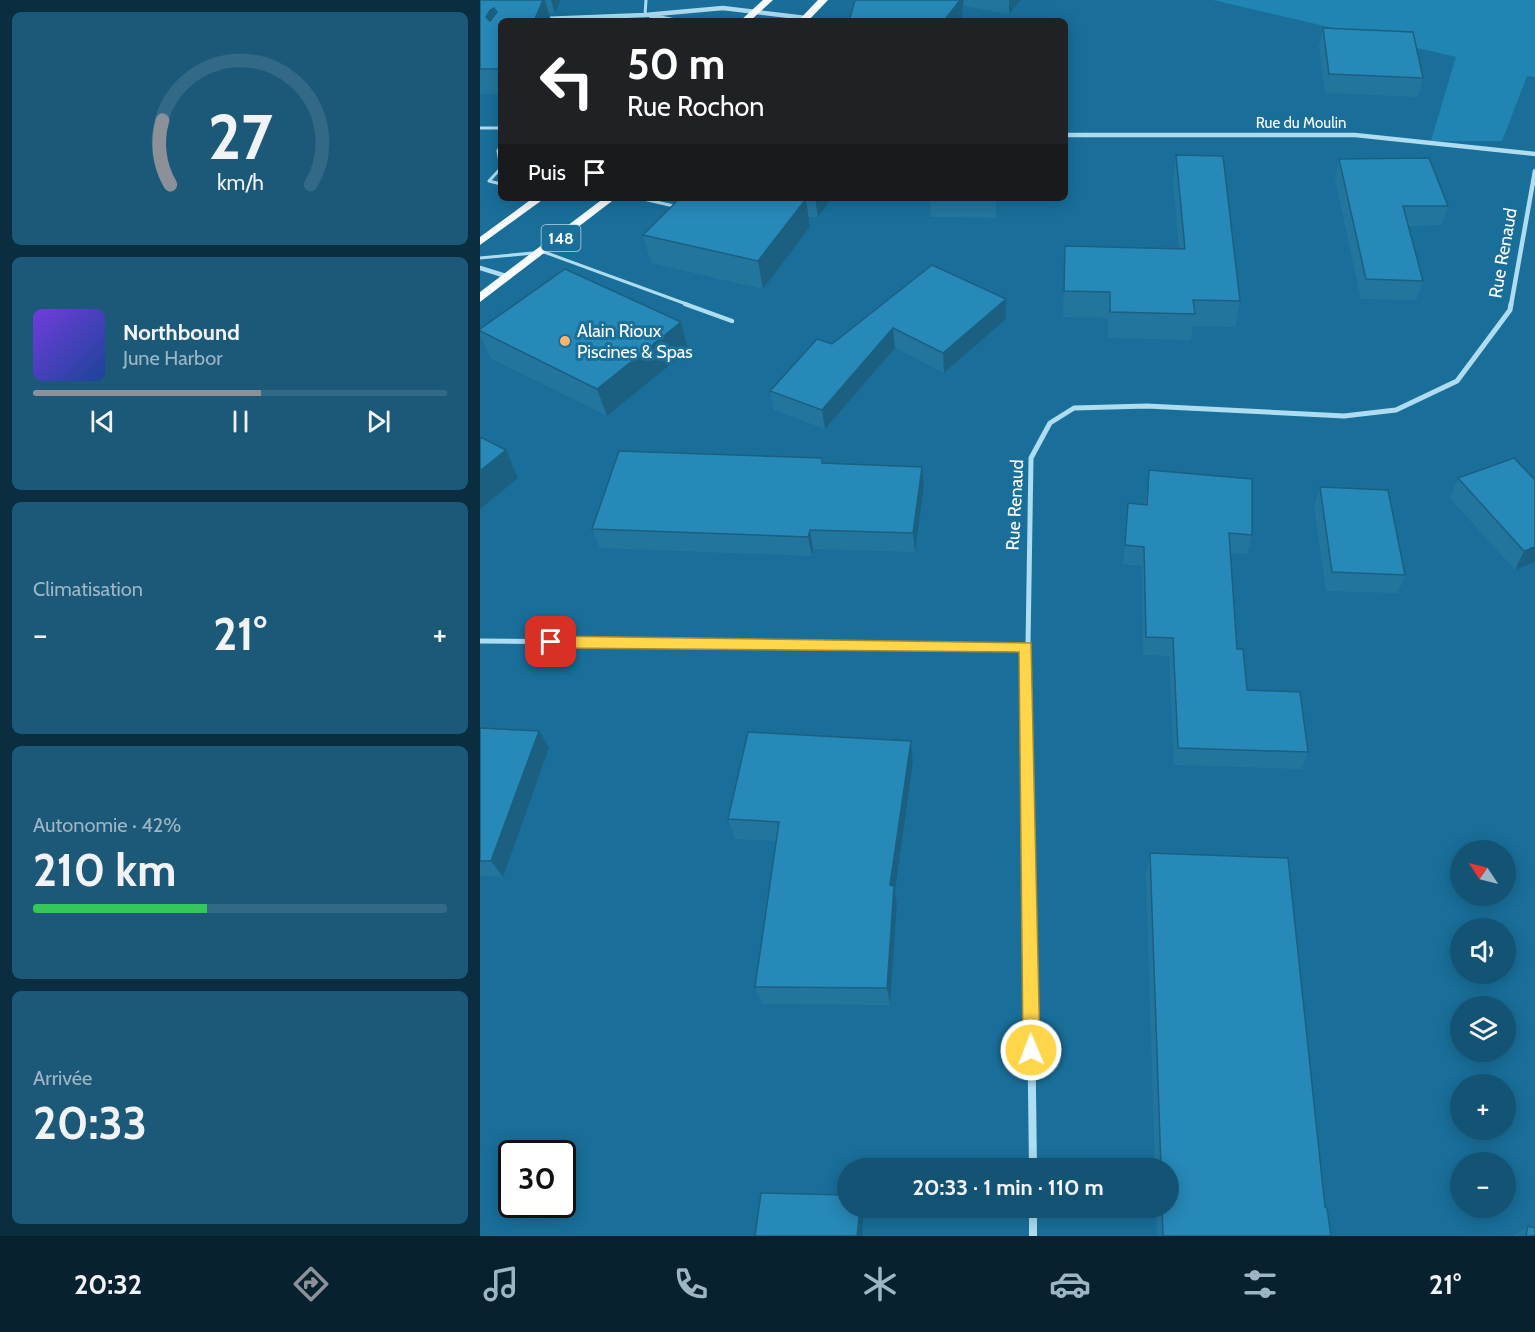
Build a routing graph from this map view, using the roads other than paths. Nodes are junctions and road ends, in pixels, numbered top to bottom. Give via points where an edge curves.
1 (646, 0) edge
2 (768, 0) edge
3 (823, 0) edge
4 (757, 10) junction
5 (645, 15) junction
6 (621, 16) joint
7 (569, 18) edge
8 (661, 18) edge
9 (748, 18) edge
10 (799, 18) edge
11 (805, 18) edge
12 (480, 128) edge
13 (498, 128) edge
14 (1068, 135) edge
15 (1535, 154) edge
16 (498, 171) edge
17 (1535, 171) edge
18 (498, 183) edge
19 (536, 201) edge
20 (607, 201) edge
21 (652, 201) edge
22 (683, 208) edge
23 (480, 242) edge
24 (543, 252) junction
25 (480, 258) edge
26 (480, 268) edge
27 (510, 277) junction
28 (480, 298) edge
29 (732, 321) dead end
30 (480, 641) edge
31 (1026, 647) junction
32 (1033, 1158) edge
33 (1033, 1218) edge
34 (1033, 1236) edge

1 - 5 lane
2 - 4 main road
3 - 11 main road
4 - 5 street via 695,9
4 - 9 main road
4 - 10 street
5 - 6 street
5 - 8 street
6 - 7 street
12 - 13 lane
14 - 15 street, Rue du Moulin via 1355,135
16 - 18 lane via 489,181
17 - 31 street, Rue Renaud via 1510,310 1457,381 1396,410 1344,416 1095,407 1074,408 1050,423 1031,458
19 - 23 main road, 148
20 - 24 main road, 148
21 - 22 lane
24 - 25 lane
24 - 27 main road, 148
24 - 29 lane
26 - 27 street
27 - 28 main road, 148
30 - 31 street
31 - 32 street, Rue Renaud
33 - 34 street

